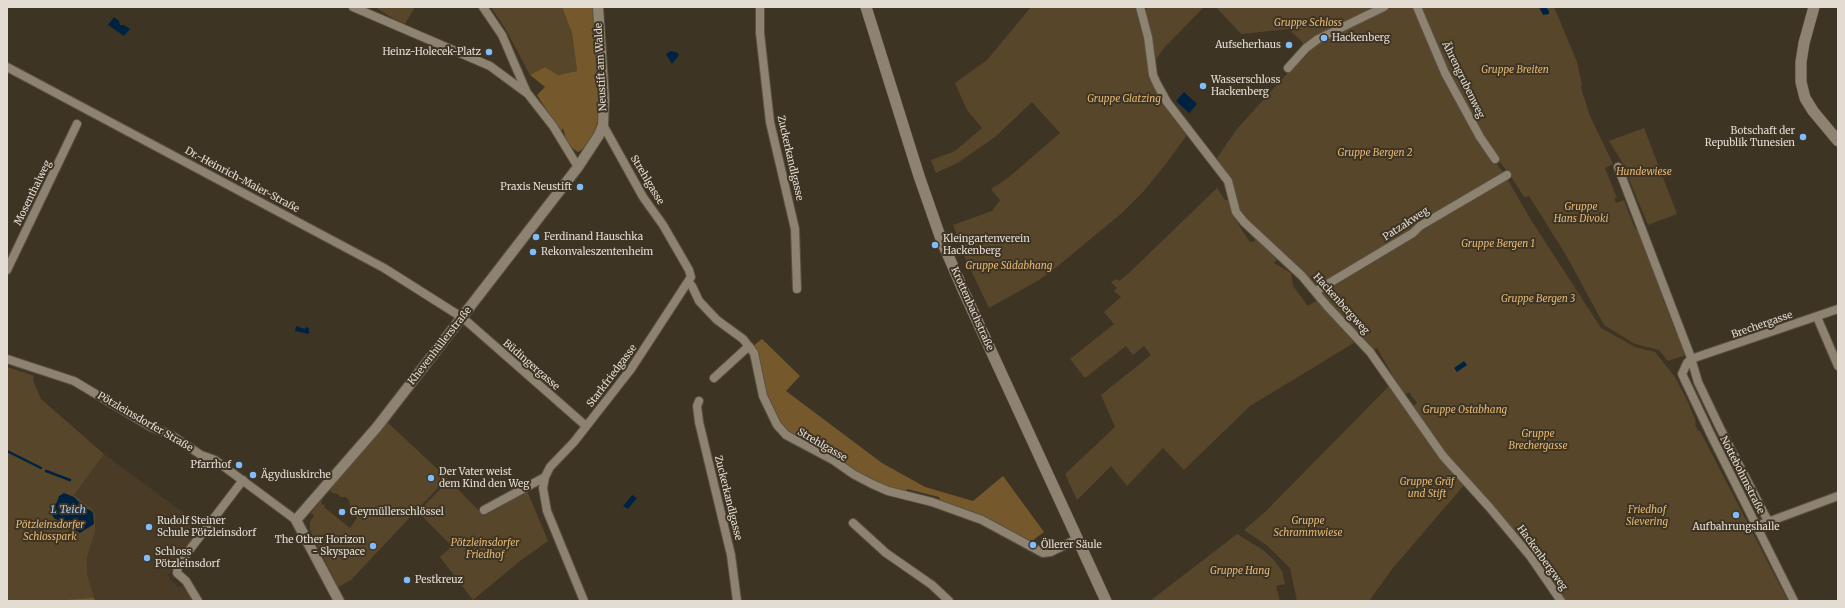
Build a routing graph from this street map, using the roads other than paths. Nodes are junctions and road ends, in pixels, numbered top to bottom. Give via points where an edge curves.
1 (353, 7) edge
2 (483, 7) edge
3 (598, 7) edge
4 (760, 7) edge
5 (866, 7) edge
6 (1140, 7) edge
7 (1384, 7) edge
8 (1417, 7) edge
9 (1814, 7) edge
10 (7, 67) edge
11 (1288, 68) dead end
12 (528, 94) junction
13 (77, 124) dead end
14 (603, 125) junction
15 (1838, 141) edge
16 (1495, 160) dead end
17 (578, 167) junction
18 (1618, 167) dead end
19 (1507, 176) dead end
20 (7, 270) edge
21 (688, 282) junction
22 (797, 289) dead end
23 (1316, 291) junction
24 (1838, 309) edge
25 (1817, 317) junction
26 (463, 318) junction
27 (749, 346) junction
28 (7, 359) edge
29 (1691, 359) junction
30 (1838, 366) edge
31 (714, 378) dead end
32 (699, 401) dead end
33 (586, 426) junction
34 (545, 477) junction
35 (243, 480) junction
36 (1838, 496) edge
37 (484, 510) dead end
38 (296, 520) junction
39 (1768, 521) junction
40 (853, 523) dead end
41 (1757, 526) junction
42 (1077, 539) junction
43 (198, 601) edge
44 (339, 601) edge
45 (584, 601) edge
46 (737, 601) edge
47 (949, 601) edge
48 (1106, 601) edge
49 (1561, 601) edge
50 (1794, 601) edge

1 - 12 street via 490,66
2 - 12 street via 502,35
3 - 14 street, Neustift am Walde via 604,100
4 - 22 street, Zuckerkandlgasse via 760,33 770,124 795,229
5 - 42 main road, Krottenbachstraße via 941,239
6 - 23 street, Hackenbergweg via 1148,36 1153,75 1164,97 1228,181 1236,212
7 - 11 street via 1318,40 1306,48
8 - 16 street, Ährengrubenweg via 1445,72
9 - 15 main road via 1804,43 1801,82 1805,98 1813,111
10 - 26 street, Dr.-Heinrich-Maier-Straße via 384,268
12 - 17 street via 554,126
13 - 20 street, Mosenthalweg
14 - 17 street, Neustift am Walde
14 - 21 street, Strehlgasse via 643,197 689,270 691,277
17 - 26 street, Khevenhüllerstraße
18 - 29 street, Nottebohmstraße
19 - 23 street, Patzakweg via 1420,226 1413,233
21 - 27 street, Strehlgasse via 699,301 717,320
21 - 33 street, Starkfriedgasse via 632,369
23 - 49 street, Hackenbergweg via 1370,352 1443,456 1530,556
24 - 25 street, Brechergasse
25 - 29 street, Brechergasse
25 - 30 street
26 - 33 street, Büdingergasse
26 - 38 street, Khevenhüllerstraße via 377,427
27 - 31 street
27 - 42 street, Strehlgasse via 754,353 768,409 786,435 872,484 982,520 1043,554
28 - 35 street, Pötzleinsdorfer Straße via 74,381 151,427 215,460
29 - 39 street, Nottebohmstraße via 1698,382
29 - 41 street, Nottebohmstraße via 1682,374
32 - 46 street, Zuckerkandlgasse via 699,422 731,555
33 - 34 street, Starkfriedgasse via 550,467
34 - 37 street, Starkfriedgasse
34 - 45 street via 543,488 547,511
35 - 38 street, Pötzleinsdorfer Straße
35 - 43 street via 178,565 177,573 186,580
36 - 39 street
38 - 44 street, Pötzleinsdorfer Straße
39 - 41 street
40 - 47 street via 886,553 932,585
41 - 50 street, Nottebohmstraße
42 - 48 main road, Krottenbachstraße

